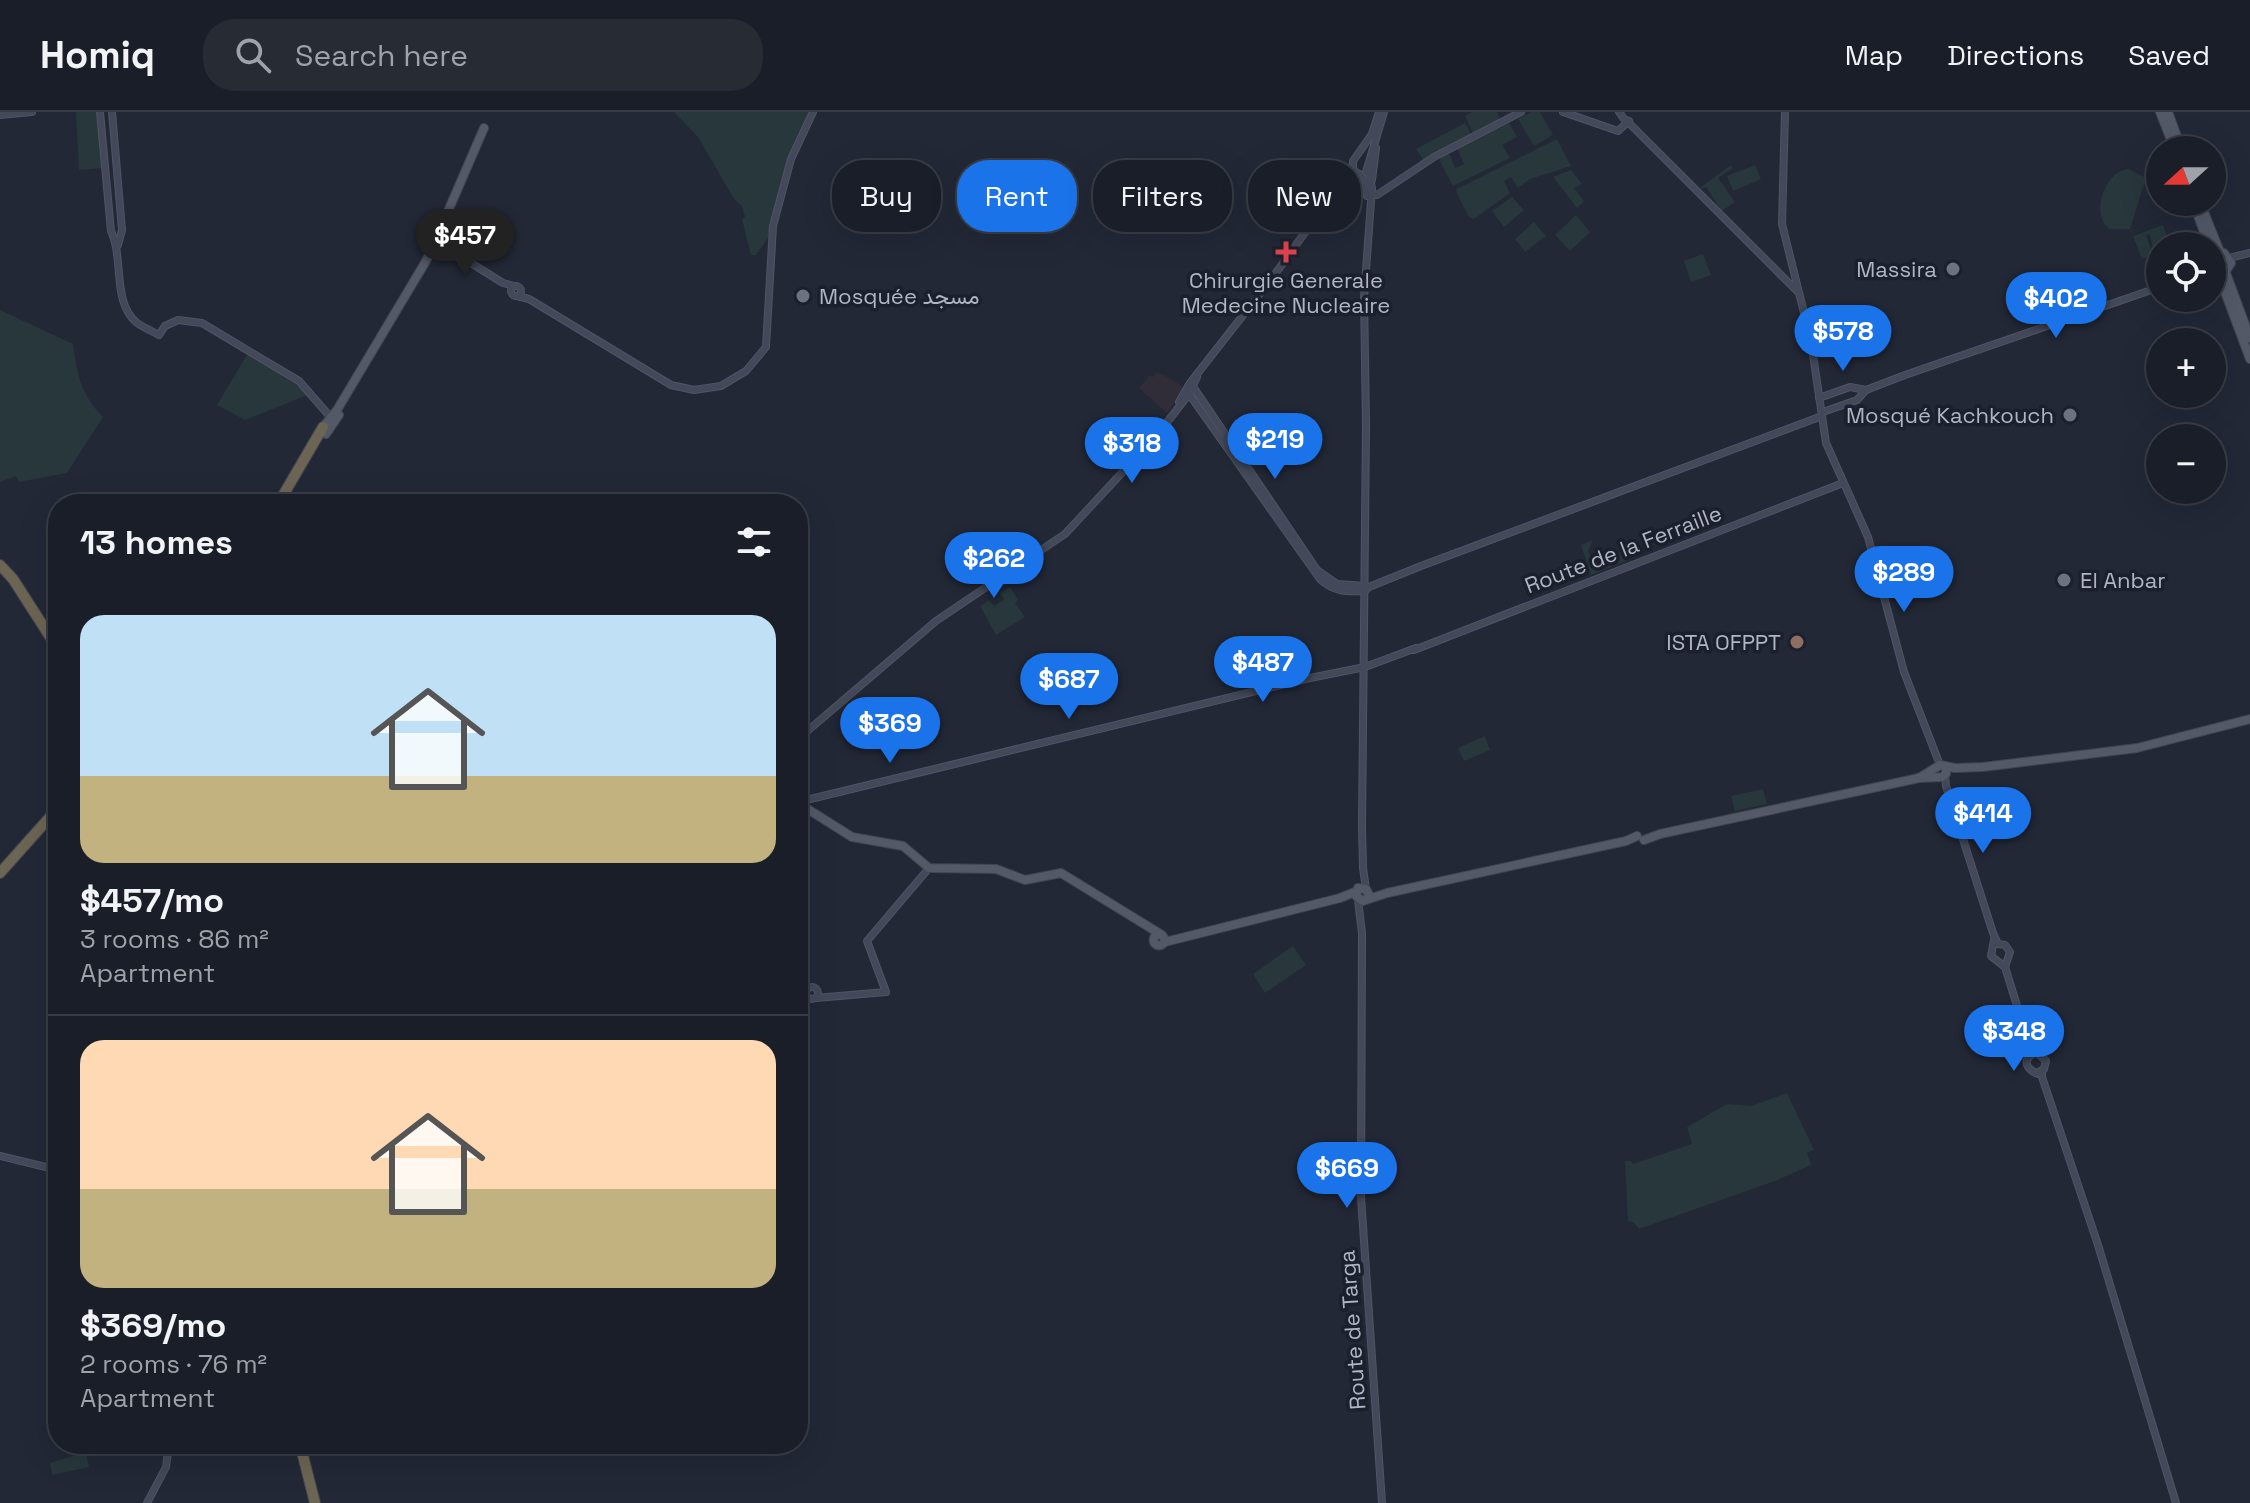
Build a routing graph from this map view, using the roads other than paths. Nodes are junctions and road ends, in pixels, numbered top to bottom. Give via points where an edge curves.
1 (32, 112) edge
2 (100, 112) edge
3 (112, 112) edge
4 (813, 112) edge
5 (1382, 112) edge
6 (1521, 112) edge
7 (1563, 112) edge
8 (1619, 112) edge
9 (1785, 112) edge
10 (2160, 112) edge
11 (2168, 112) edge
12 (0, 115) edge
13 (1627, 121) junction
14 (485, 128) dead end
15 (2169, 136) edge
16 (2177, 136) edge
17 (1377, 138) junction
18 (1358, 158) junction
19 (1355, 160) edge
20 (1368, 166) junction
21 (1361, 167) edge
22 (1361, 177) edge
23 (1372, 188) junction
24 (1382, 191) junction
25 (1369, 196) junction
26 (1304, 232) edge
27 (438, 244) junction
28 (118, 245) junction
29 (2250, 255) edge
30 (2226, 259) edge
31 (2230, 261) junction
32 (2226, 266) edge
33 (2226, 288) edge
34 (2146, 290) edge
35 (1799, 293) junction
36 (2226, 293) edge
37 (2250, 338) edge
38 (2250, 359) edge
39 (1192, 385) junction
40 (1866, 390) junction
41 (1186, 395) junction
42 (1819, 398) junction
43 (323, 407) junction
44 (1822, 414) junction
45 (331, 426) junction
46 (1843, 483) junction
47 (287, 494) edge
48 (2, 567) edge
49 (1366, 588) junction
50 (48, 637) edge
51 (1363, 667) junction
52 (2250, 719) edge
53 (808, 730) edge
54 (1942, 771) junction
55 (808, 800) edge
56 (808, 808) edge
57 (48, 821) edge
58 (929, 868) junction
59 (0, 876) edge
60 (1362, 894) junction
61 (1997, 945) junction
62 (2004, 964) junction
63 (812, 994) dead end
64 (2033, 1051) junction
65 (2040, 1073) junction
66 (0, 1156) edge
67 (48, 1168) edge
68 (168, 1454) edge
69 (305, 1454) edge
70 (318, 1501) edge
71 (147, 1503) edge
72 (1382, 1503) edge
73 (2176, 1503) edge

1 - 12 street
2 - 28 street via 111,231
3 - 28 street via 122,230
4 - 27 street via 791,159 773,226 766,347 732,381 706,390 671,385
5 - 17 street
5 - 18 street
6 - 24 street
7 - 13 street via 1618,131
8 - 13 street
9 - 35 street via 1782,224
10 - 15 main road
11 - 16 main road
13 - 35 street
14 - 27 main road
17 - 20 street
17 - 23 street
18 - 19 street
18 - 20 street
20 - 21 street
20 - 23 street, Route de Targa
22 - 25 street, Route de Targa
23 - 24 street
23 - 25 street, Route de Targa
24 - 25 street
25 - 49 street, Route de Targa via 1364,297
26 - 39 street
27 - 45 main road
28 - 43 street via 123,303 135,321 159,335 175,321 202,323 297,379
29 - 31 street
30 - 31 main road
31 - 32 main road
33 - 37 main road
34 - 40 street
35 - 42 street
36 - 38 main road
39 - 41 street
39 - 49 street via 1317,570 1337,584
40 - 42 street via 1850,387
40 - 44 street via 1857,400
41 - 49 street via 1320,579 1343,592
41 - 53 street via 1153,440 1065,534 936,621
42 - 44 street
43 - 45 street
43 - 45 street
44 - 46 street via 1828,449
44 - 49 street
45 - 47 highway
46 - 51 street, Route de la Ferraille
46 - 54 street via 1867,535 1903,667
48 - 50 highway
49 - 51 street, Route de Targa
51 - 55 street, Route de la Ferraille
51 - 60 street, Route de Targa
52 - 54 main road via 2125,749
54 - 60 main road via 1387,893
54 - 61 street
56 - 58 main road via 852,837 903,846
57 - 59 highway
58 - 60 main road via 996,869 1025,880 1061,873 1161,938
58 - 63 street via 867,941 886,992
60 - 72 street, Route de Targa via 1361,1197
61 - 62 street via 1991,956
61 - 62 street via 2009,949
62 - 64 street
64 - 65 street via 2046,1061
64 - 65 street via 2027,1066
65 - 73 street
66 - 67 street
68 - 71 street
69 - 70 highway

